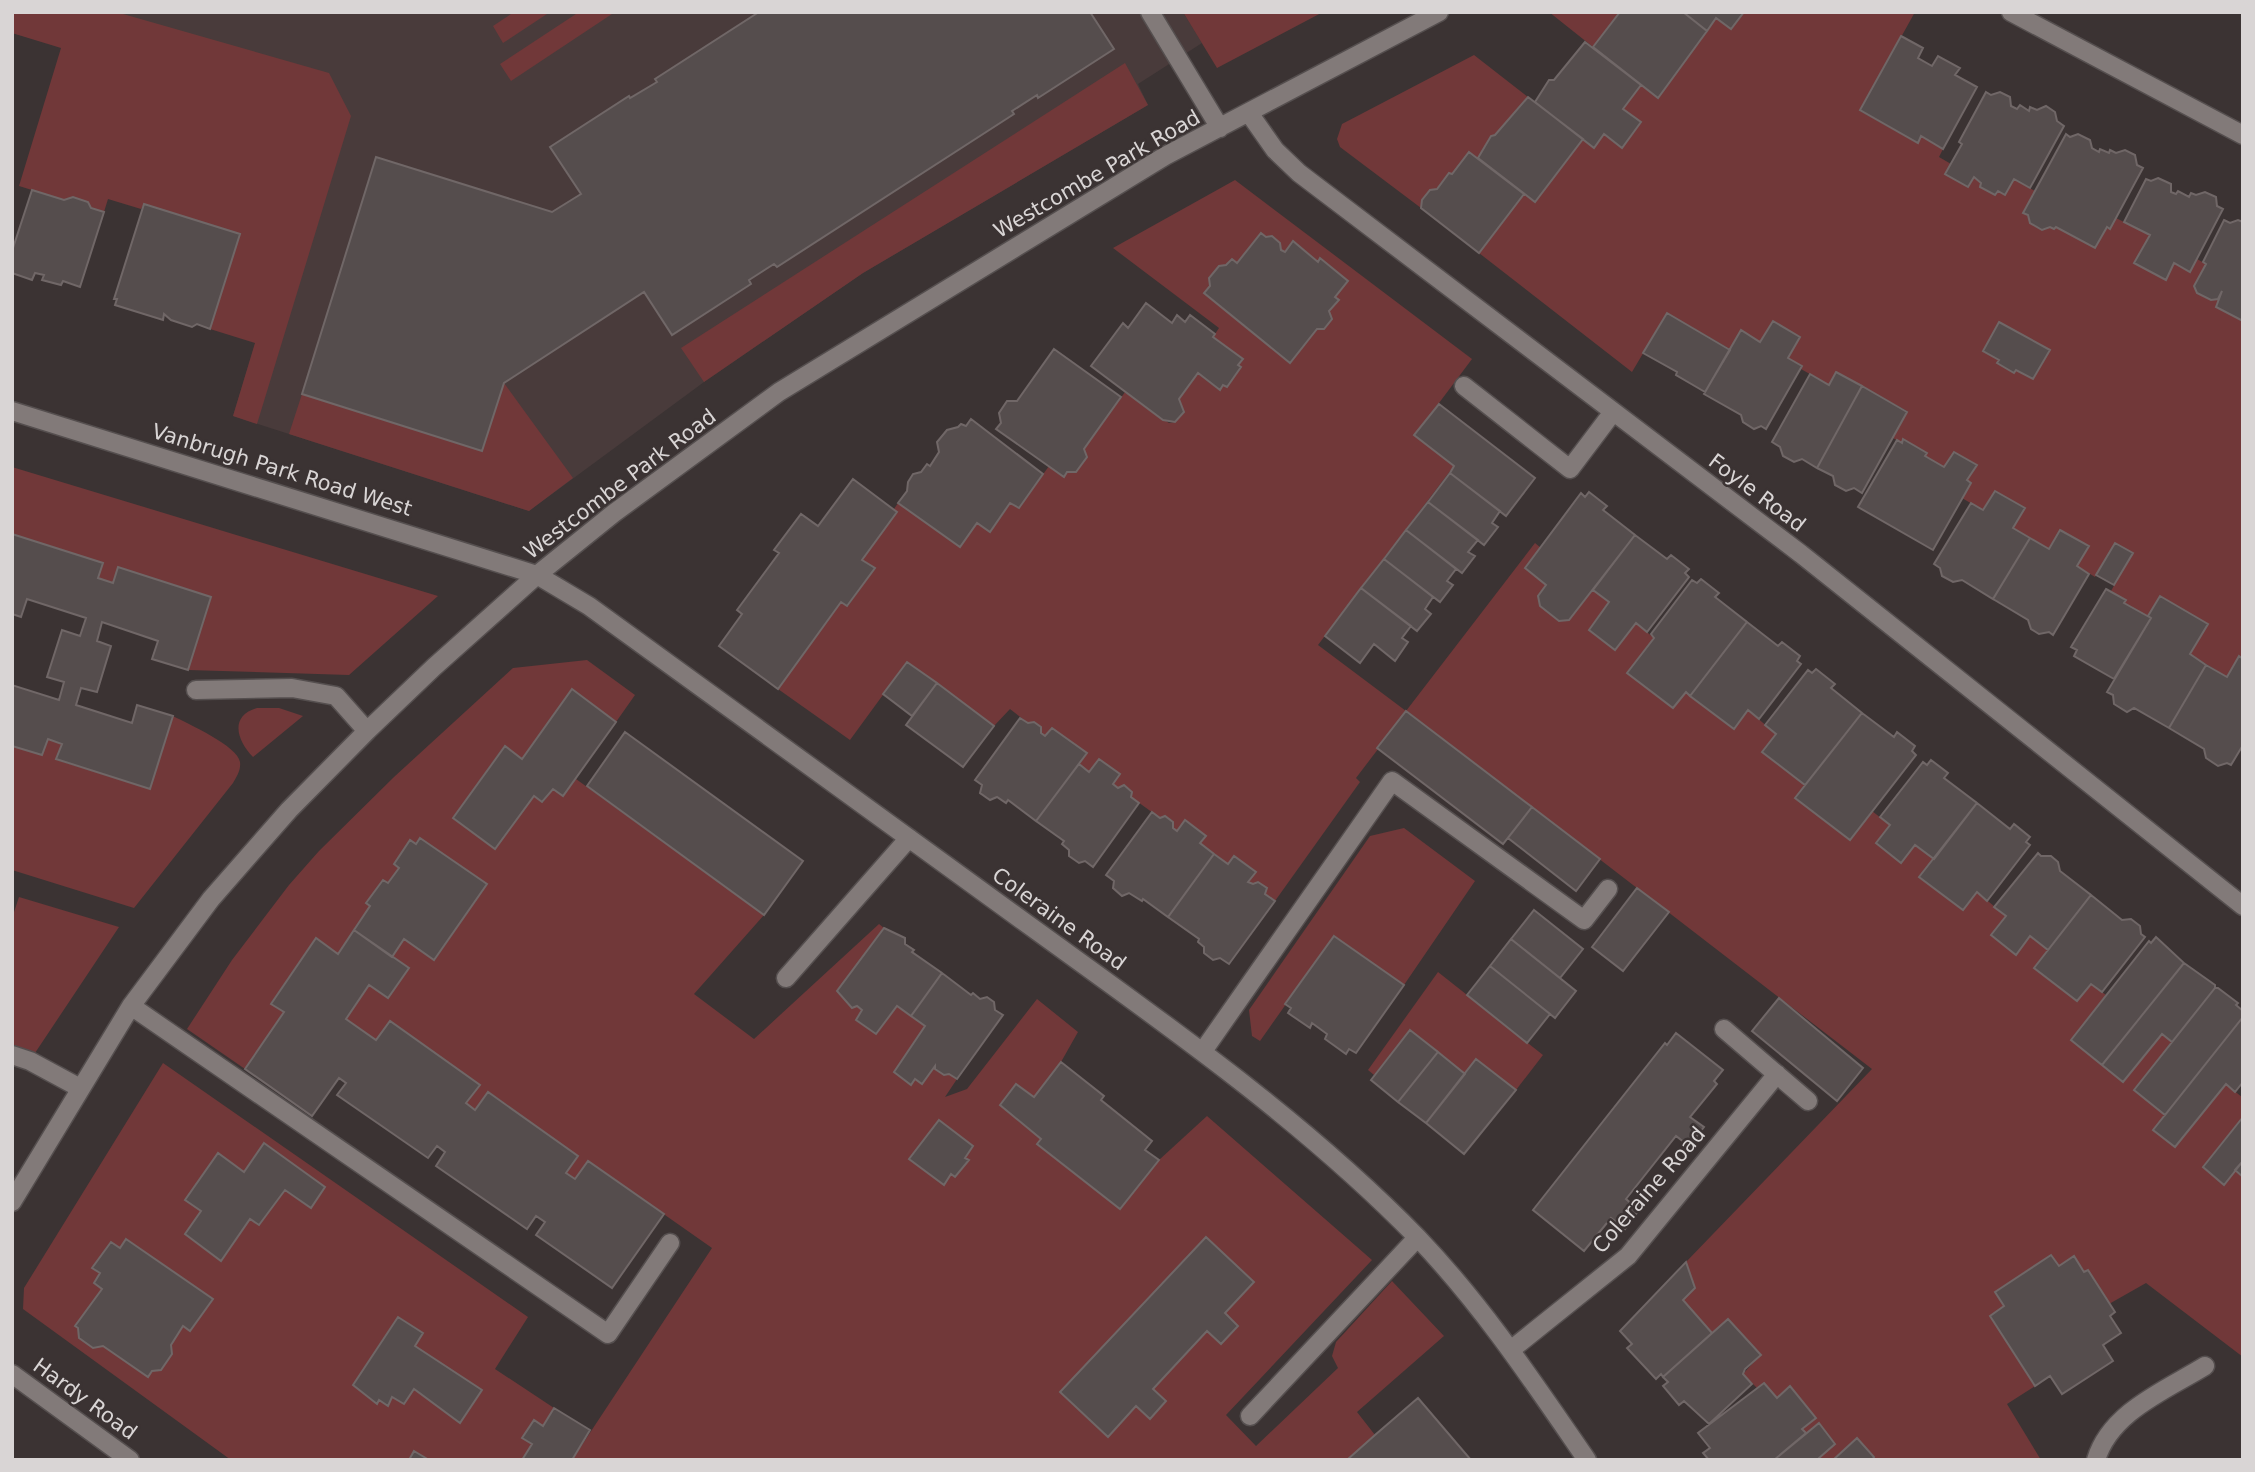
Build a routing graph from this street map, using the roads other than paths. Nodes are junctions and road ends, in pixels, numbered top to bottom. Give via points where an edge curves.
1 (1150, 12) edge
2 (1439, 12) edge
3 (2011, 12) edge
4 (1249, 113) junction
5 (1220, 128) junction
6 (2243, 135) edge
7 (1464, 386) dead end
8 (12, 411) edge
9 (1613, 412) junction
10 (537, 575) junction
11 (196, 690) dead end
12 (367, 731) junction
13 (909, 838) junction
14 (1608, 889) dead end
15 (2243, 906) edge
16 (786, 978) dead end
17 (131, 1006) junction
18 (1724, 1029) dead end
19 (1203, 1051) junction
20 (12, 1055) edge
21 (1777, 1074) junction
22 (80, 1088) junction
23 (1808, 1101) dead end
24 (12, 1202) edge
25 (1417, 1238) junction
26 (670, 1243) dead end
27 (1512, 1349) junction
28 (2205, 1366) dead end
29 (12, 1374) edge
30 (1250, 1416) dead end
31 (130, 1460) edge
32 (1587, 1460) edge
33 (2096, 1460) edge

1 - 5 street
2 - 4 street, Westcombe Park Road
3 - 6 street
4 - 5 street, Westcombe Park Road
4 - 9 street, Foyle Road via 1275,150 1299,173
5 - 10 street, Westcombe Park Road via 1165,156 779,392
7 - 9 street via 1570,469
8 - 10 street, Vanbrugh Park Road West
9 - 15 street, Foyle Road via 1801,554
10 - 12 street, Westcombe Park Road
10 - 13 street, Coleraine Road via 589,606
11 - 12 street via 292,688 336,696
12 - 17 street, Westcombe Park Road via 211,899
13 - 16 street
13 - 19 street, Coleraine Road
14 - 19 street via 1584,920 1392,781
17 - 22 street, Westcombe Park Road
17 - 26 street via 608,1334
18 - 21 street
19 - 25 street, Coleraine Road via 1344,1168
20 - 22 street
21 - 23 street
21 - 27 street, Coleraine Road via 1628,1256
22 - 24 street, Westcombe Park Road
25 - 27 street, Coleraine Road
25 - 30 street
27 - 32 street, Coleraine Road
28 - 33 street via 2125,1415 2108,1434
29 - 31 street, Hardy Road

